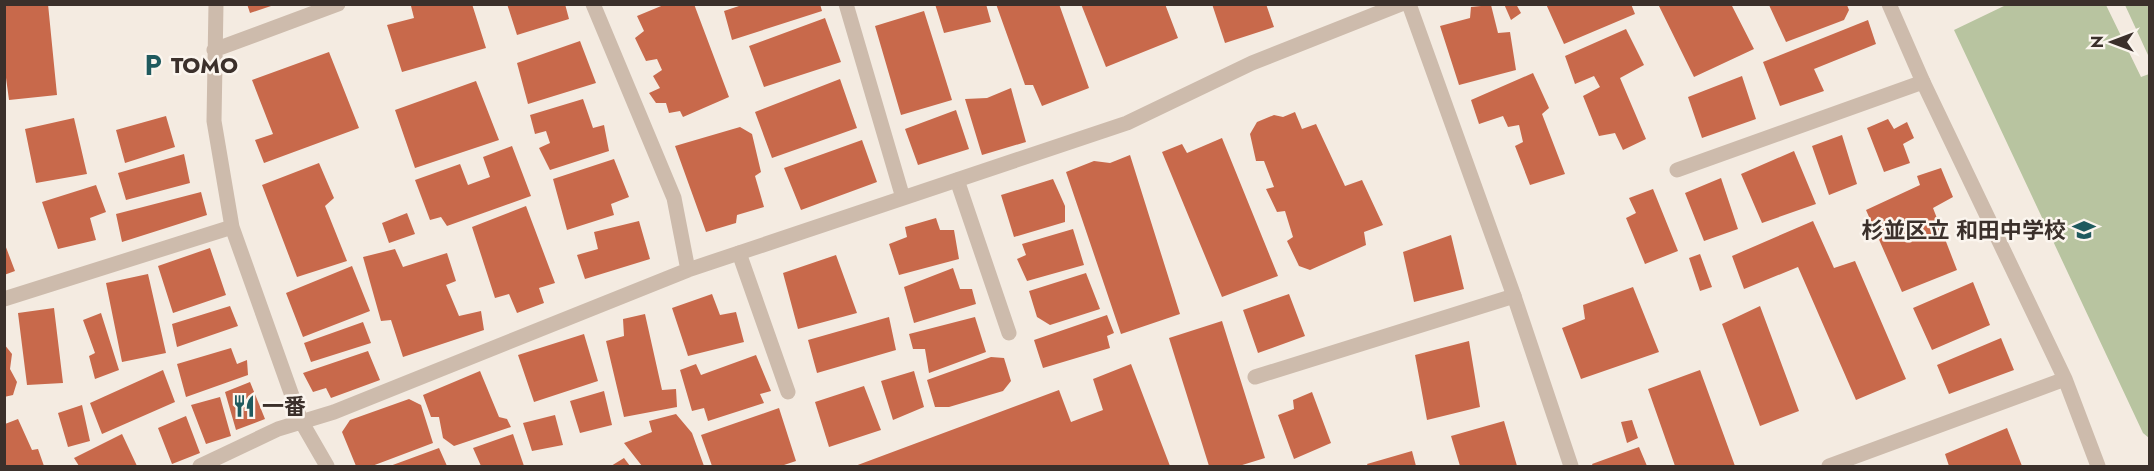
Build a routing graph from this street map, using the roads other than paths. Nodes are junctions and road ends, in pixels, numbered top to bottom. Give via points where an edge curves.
1 (216, 4) edge
2 (338, 4) edge
3 (593, 4) edge
4 (846, 4) edge
5 (1401, 4) edge
6 (1409, 4) edge
7 (1889, 4) edge
8 (214, 50) junction
9 (1923, 82) junction
10 (1677, 170) dead end
11 (957, 180) junction
12 (903, 198) junction
13 (232, 226) junction
14 (739, 253) junction
15 (688, 270) junction
16 (1514, 296) junction
17 (4, 299) edge
18 (1010, 333) dead end
19 (1255, 377) dead end
20 (2066, 379) junction
21 (788, 392) dead end
22 (301, 421) junction
23 (1836, 465) edge
24 (200, 466) edge
25 (327, 466) edge
26 (1571, 466) edge
27 (2098, 466) edge

1 - 8 street
2 - 8 street
3 - 15 street via 674,198
4 - 12 street
5 - 11 street via 1252,63 1127,123
6 - 16 street
7 - 9 street
8 - 13 street via 214,121
9 - 10 street
9 - 20 street
11 - 12 street
11 - 18 street
12 - 14 street
13 - 17 street
13 - 22 street
14 - 15 street
14 - 21 street
15 - 22 street via 334,412
16 - 19 street
16 - 26 street
20 - 23 street
20 - 27 street
22 - 24 street
22 - 25 street

